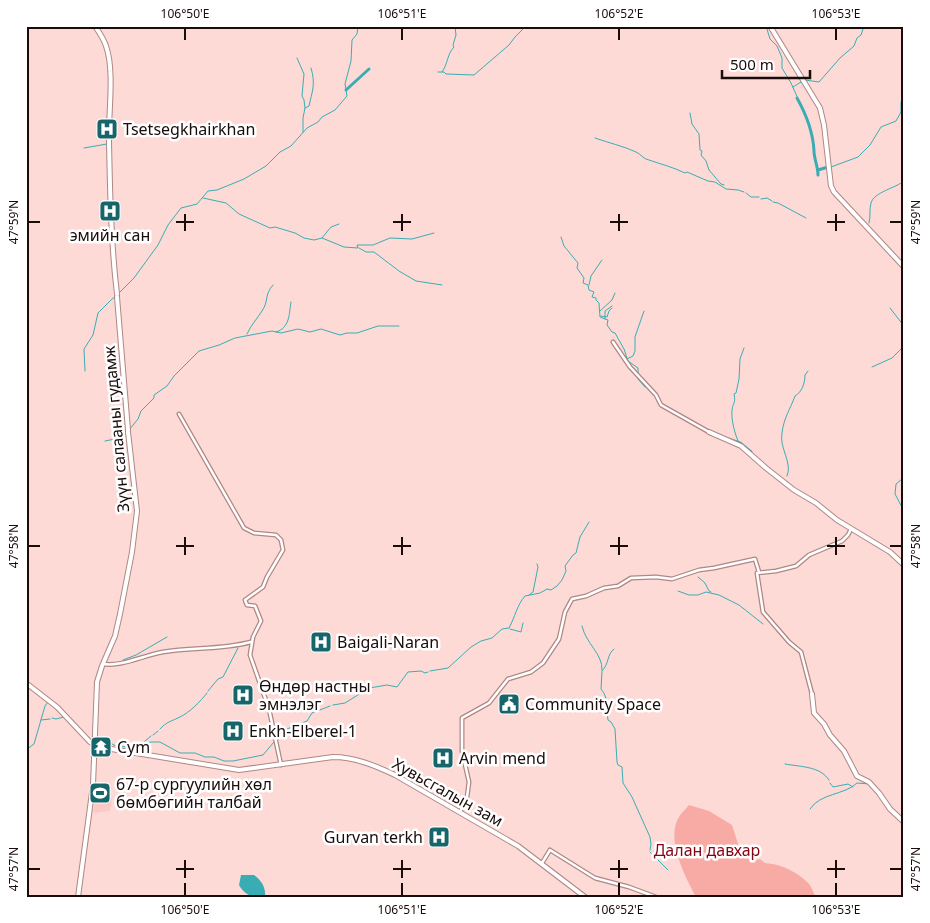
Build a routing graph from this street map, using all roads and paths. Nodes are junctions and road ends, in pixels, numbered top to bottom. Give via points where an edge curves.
1 (95, 26) edge
2 (770, 26) edge
3 (904, 267) edge
4 (613, 342) dead end
5 (179, 414) dead end
6 (709, 432) joint
7 (851, 529) junction
8 (904, 565) edge
9 (759, 572) junction
10 (249, 643) junction
11 (103, 664) junction
12 (26, 683) edge
13 (812, 694) joint
14 (94, 745) junction
15 (281, 765) junction
16 (460, 812) junction
17 (904, 822) edge
18 (542, 863) junction
19 (78, 897) edge
20 (585, 897) edge
21 (656, 897) edge

1 - 11 main road, Зүүн салааны гудамж via 109,56 114,265 137,511 122,607 115,636
2 - 3 main road via 820,108 834,192
4 - 6 street via 661,405
5 - 10 street via 244,528 254,533 276,535 282,542 283,550 264,585 245,600 247,605 255,606 260,621
6 - 7 main road via 741,446 777,478
7 - 8 main road via 890,552
7 - 9 street via 842,541 809,555 796,566
9 - 13 street via 763,612 801,652
9 - 16 street via 754,560 699,570 672,579 631,578 618,586 572,599 565,612 560,639 543,663 535,670 508,680 489,702 462,718 462,751 469,782
10 - 11 street via 170,651
10 - 15 street
11 - 14 main road, Зүүн салааны гудамж via 96,687
12 - 14 main road
13 - 17 main road via 814,713 844,751 856,776 869,782 890,810
14 - 15 main road, Хувьсгалын зам via 239,770
14 - 19 main road, Зүүн салааны гудамж via 92,789
15 - 16 main road, Хувьсгалын зам via 331,757 356,760 395,775
16 - 18 main road, Хувьсгалын зам
18 - 20 main road, Хувьсгалын зам
18 - 21 street via 550,850 595,878

